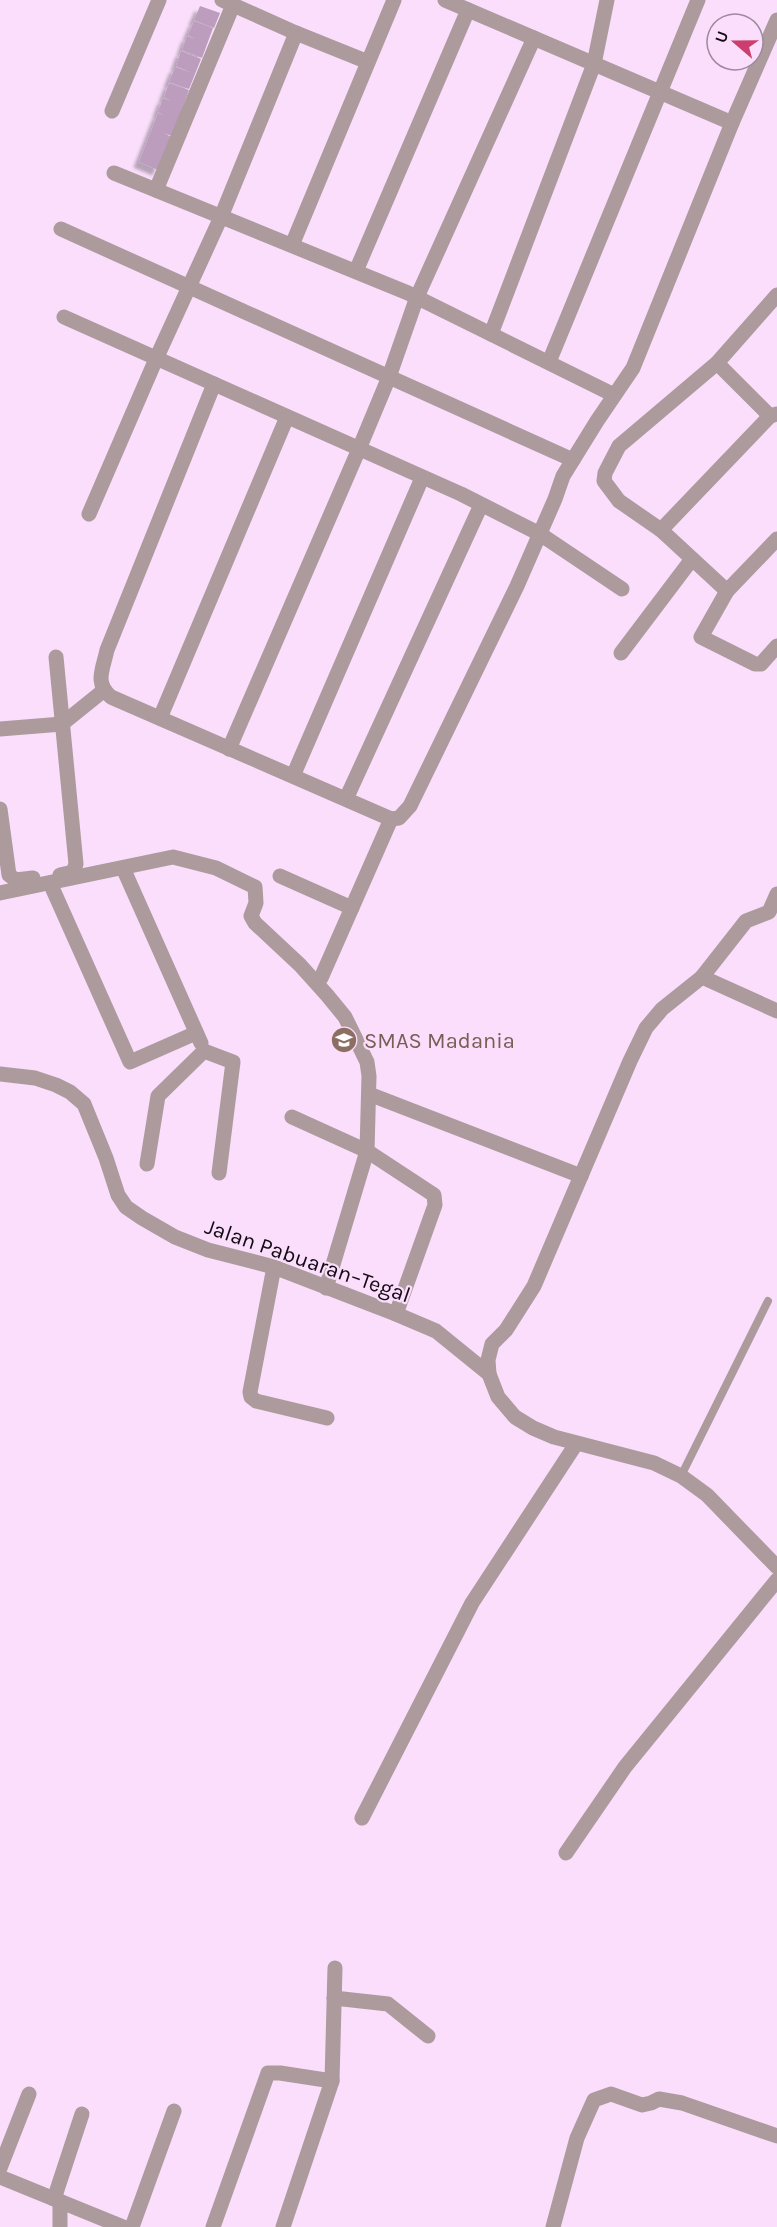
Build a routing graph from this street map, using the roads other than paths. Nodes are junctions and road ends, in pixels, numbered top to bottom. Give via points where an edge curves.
1 (159, 0) edge
2 (394, 0) edge
3 (445, 0) edge
4 (607, 0) edge
5 (698, 0) edge
6 (227, 2) edge
7 (468, 10) junction
8 (777, 20) edge
9 (296, 33) junction
10 (534, 38) junction
11 (368, 62) junction
12 (594, 64) junction
13 (659, 92) junction
14 (112, 111) dead end
15 (732, 123) junction
16 (114, 173) dead end
17 (156, 190) junction
18 (221, 216) junction
19 (61, 229) dead end
20 (292, 245) junction
21 (356, 272) junction
22 (190, 287) junction
23 (777, 295) edge
24 (417, 297) junction
25 (64, 317) dead end
26 (491, 334) junction
27 (156, 359) junction
28 (549, 362) junction
29 (717, 363) junction
30 (389, 377) junction
31 (214, 384) junction
32 (614, 395) junction
33 (774, 415) edge
34 (287, 417) junction
35 (359, 449) junction
36 (573, 459) junction
37 (422, 478) junction
38 (481, 505) junction
39 (89, 514) dead end
40 (661, 531) junction
41 (540, 534) junction
42 (777, 539) edge
43 (692, 559) junction
44 (622, 589) dead end
45 (727, 591) junction
46 (777, 646) edge
47 (621, 653) dead end
48 (56, 657) dead end
49 (103, 691) junction
50 (160, 718) junction
51 (62, 724) junction
52 (0, 729) edge
53 (229, 748) junction
54 (292, 776) junction
55 (346, 800) junction
56 (0, 809) edge
57 (391, 819) junction
58 (123, 868) junction
59 (280, 876) dead end
60 (50, 884) junction
61 (0, 893) edge
62 (777, 894) edge
63 (352, 908) junction
64 (702, 977) junction
65 (321, 978) dead end
66 (777, 1011) edge
67 (196, 1033) junction
68 (204, 1051) junction
69 (0, 1074) edge
70 (369, 1094) junction
71 (292, 1117) dead end
72 (367, 1151) junction
73 (147, 1164) dead end
74 (219, 1173) dead end
75 (580, 1176) junction
76 (274, 1268) junction
77 (326, 1288) junction
78 (768, 1301) dead end
79 (396, 1314) junction
80 (489, 1374) junction
81 (327, 1418) dead end
82 (576, 1444) junction
83 (681, 1476) junction
84 (777, 1567) edge
85 (777, 1580) edge
86 (363, 1818) dead end
87 (566, 1853) dead end
88 (335, 1968) dead end
89 (334, 1998) junction
90 (428, 2036) dead end
91 (332, 2081) junction
92 (29, 2094) dead end
93 (174, 2112) dead end
94 (82, 2114) dead end
95 (777, 2136) edge
96 (0, 2168) edge
97 (0, 2177) edge
98 (57, 2200) junction
99 (60, 2227) edge
100 (123, 2227) edge
101 (132, 2227) edge
102 (213, 2227) edge
103 (283, 2227) edge
104 (553, 2227) edge

1 - 14 street
2 - 11 street
3 - 7 street
4 - 12 street
5 - 13 street
6 - 9 street
6 - 17 street
7 - 10 street
7 - 21 street
8 - 15 street
9 - 11 street
9 - 18 street
10 - 12 street
10 - 24 street
11 - 20 street
12 - 13 street
12 - 26 street
13 - 15 street
13 - 28 street
15 - 32 street via 633,368
16 - 17 street
17 - 18 street
18 - 20 street
18 - 22 street
19 - 22 street
20 - 21 street
21 - 24 street
22 - 27 street
22 - 30 street
23 - 29 street
24 - 26 street
24 - 30 street
25 - 27 street
26 - 28 street
27 - 31 street
27 - 39 street
28 - 32 street
29 - 33 street
29 - 40 street via 619,446 605,472 604,481 619,501
30 - 35 street
30 - 36 street
31 - 34 street
31 - 49 street via 107,650 100,680
32 - 36 street
33 - 40 street
34 - 35 street
34 - 50 street
35 - 37 street
35 - 53 street
36 - 41 street
37 - 38 street
37 - 54 street
38 - 41 street
38 - 55 street
40 - 43 street
41 - 44 street
41 - 57 street via 410,806 399,818
42 - 45 street
43 - 45 street
43 - 47 street
45 - 46 street via 701,637 755,664 761,664
48 - 51 street
49 - 50 street
49 - 51 street
50 - 53 street
51 - 52 street
51 - 56 street via 76,864 73,872 11,879
53 - 54 street
54 - 55 street
55 - 57 street
57 - 63 street
58 - 60 street
58 - 67 street
58 - 70 street via 173,857 216,868 255,888 256,903 251,916 345,1017 367,1062
59 - 63 street
60 - 61 street
60 - 67 street via 130,1062
62 - 64 street via 769,912 746,921
63 - 65 street
64 - 66 street
64 - 75 street via 674,998 646,1028
67 - 68 street
68 - 73 street via 158,1096
68 - 74 street via 233,1062
69 - 76 street, Jalan Pabuaran–Tegal via 56,1084 84,1104 126,1207 175,1237
70 - 72 street
70 - 75 street
71 - 72 street
72 - 77 street
72 - 79 street via 434,1195 435,1205
75 - 80 street via 534,1286 492,1344
76 - 77 street, Jalan Pabuaran–Tegal
76 - 81 street via 251,1397
77 - 79 street, Jalan Pabuaran–Tegal
78 - 83 lane
79 - 80 street, Jalan Pabuaran–Tegal via 436,1331
80 - 82 street, Jalan Pabuaran–Tegal via 498,1396 515,1416 532,1428
82 - 83 street, Jalan Pabuaran–Tegal via 654,1463
82 - 86 street via 472,1603
83 - 84 street, Jalan Pabuaran–Tegal via 707,1494
85 - 87 street via 625,1767
88 - 89 street
89 - 90 street via 388,2004
89 - 91 street
91 - 102 street via 268,2073
91 - 103 street
92 - 96 street
93 - 101 street
94 - 98 street
95 - 104 street via 682,2103 659,2099 642,2106 611,2094 602,2096 594,2100 577,2138
97 - 98 street
98 - 99 street
98 - 100 street

